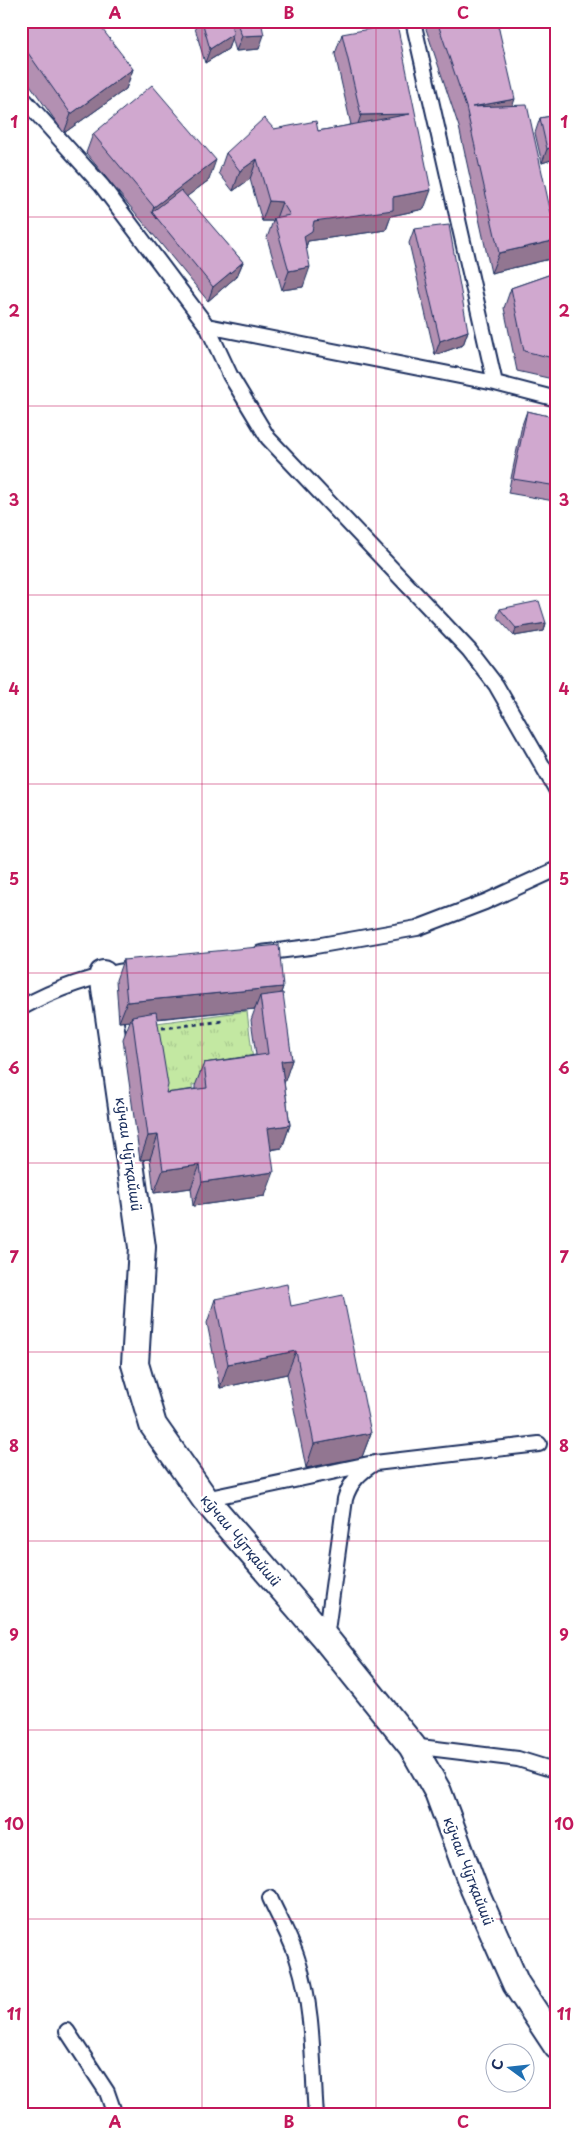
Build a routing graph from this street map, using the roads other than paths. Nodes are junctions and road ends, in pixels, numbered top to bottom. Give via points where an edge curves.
1 (413, 21) edge
2 (21, 96) edge
3 (207, 326) junction
4 (495, 383) junction
5 (557, 399) edge
6 (557, 791) edge
7 (557, 869) edge
8 (246, 955) edge
9 (153, 966) edge
10 (103, 974) junction
11 (21, 1008) edge
12 (539, 1444) dead end
13 (375, 1463) junction
14 (205, 1499) junction
15 (326, 1639) junction
16 (412, 1746) junction
17 (557, 1771) edge
18 (270, 1898) dead end
19 (67, 2031) dead end
20 (557, 2046) edge
21 (116, 2115) edge
22 (316, 2115) edge

1 - 4 lane
2 - 3 lane via 102,186
3 - 4 lane
3 - 6 lane via 230,375 268,438 469,650 496,686
4 - 5 lane
7 - 8 lane via 417,928
9 - 10 lane
10 - 11 lane
10 - 14 street, кӯчаи Чӯтқайшӣ via 142,1247 135,1364 153,1425
12 - 13 lane
13 - 14 lane
13 - 15 lane via 354,1480 344,1499
14 - 15 street, кӯчаи Чӯтқайшӣ
15 - 16 street, кӯчаи Чӯтқайшӣ
16 - 17 lane via 518,1759
16 - 20 street, кӯчаи Чӯтқайшӣ via 438,1792 474,1889 516,1984
18 - 22 lane via 298,1960 304,1983
19 - 21 lane via 107,2092

